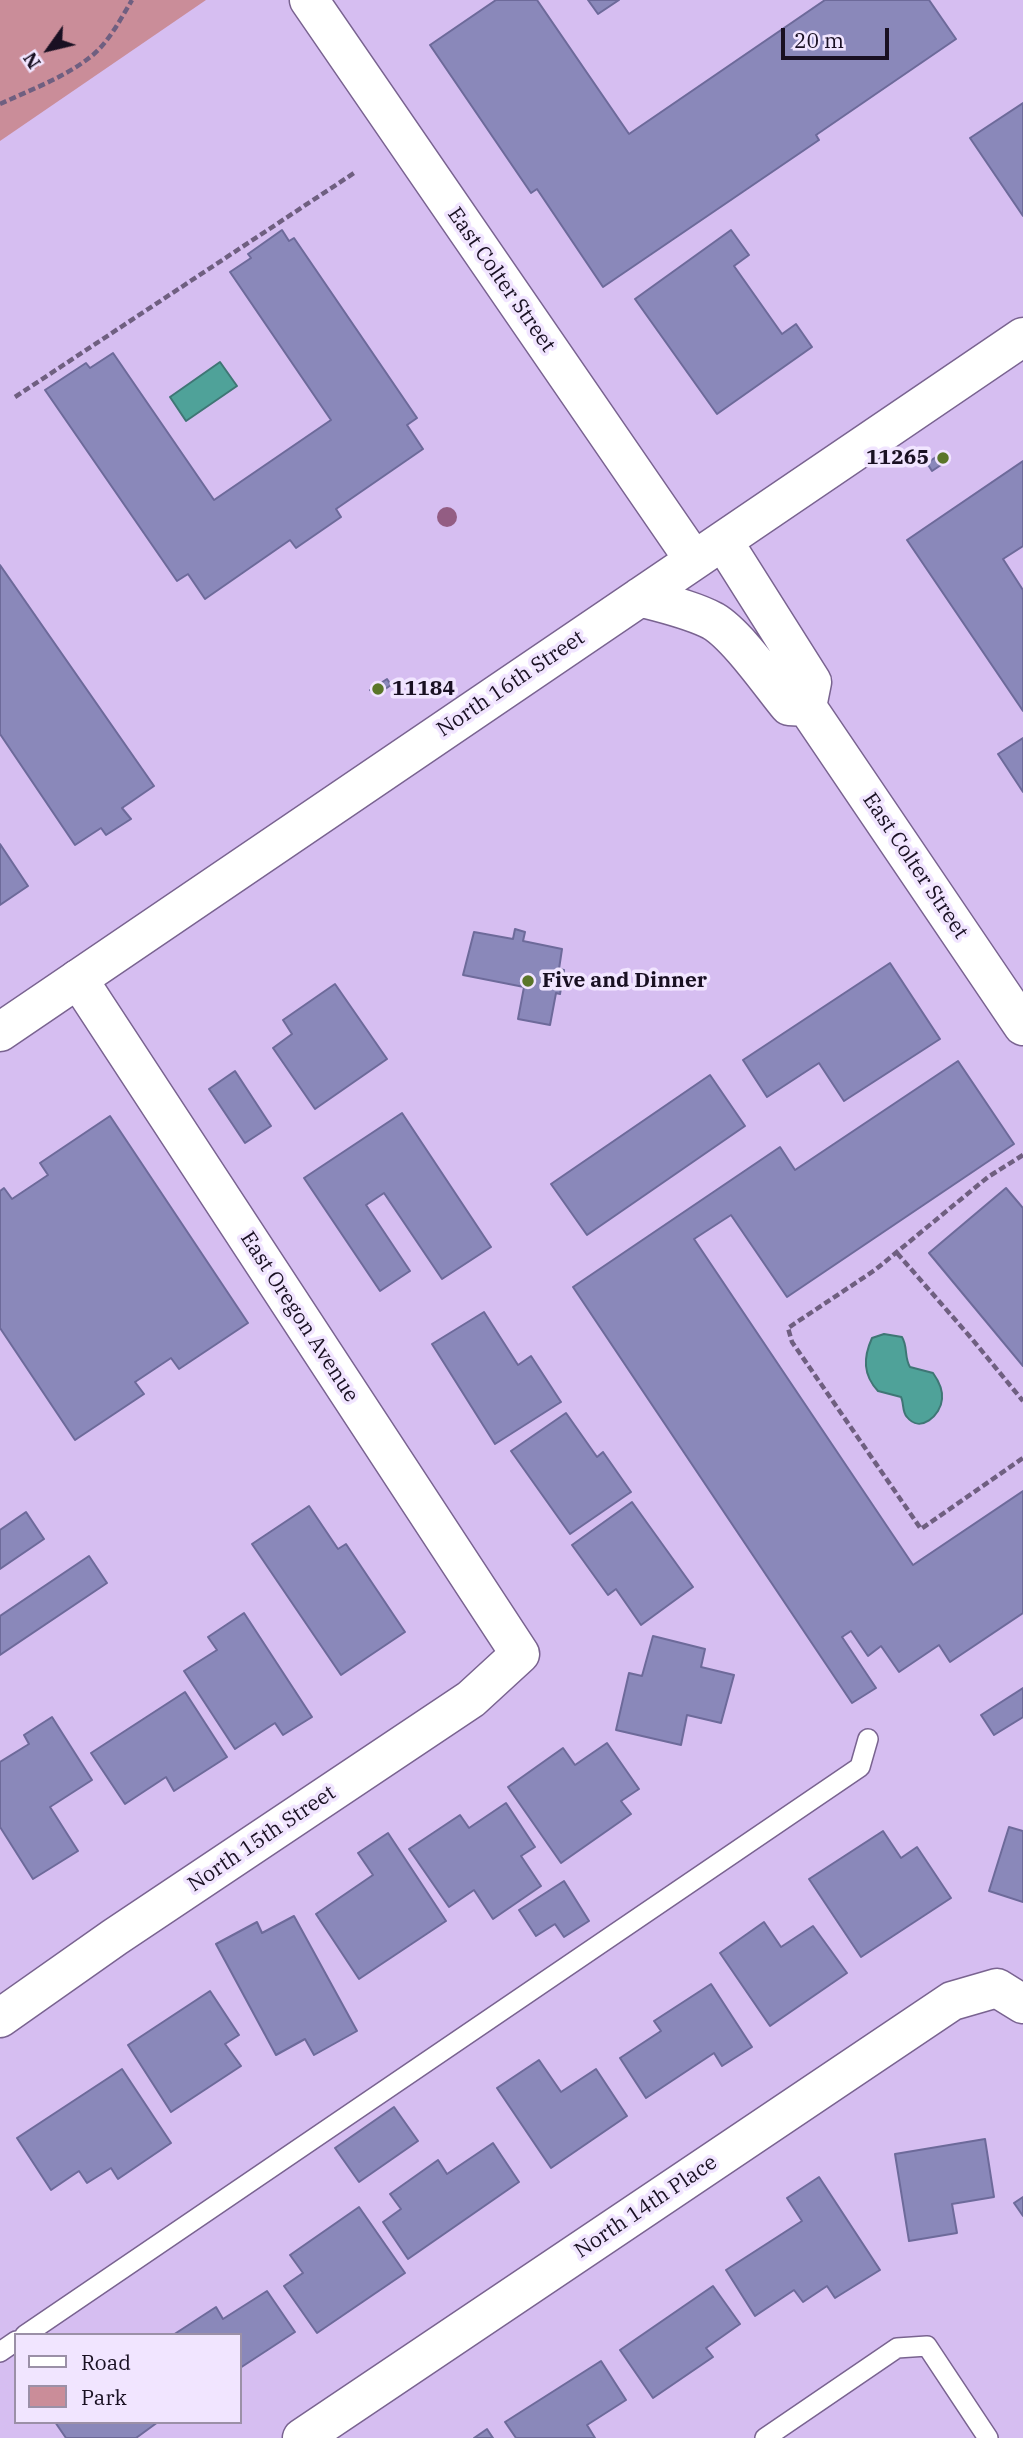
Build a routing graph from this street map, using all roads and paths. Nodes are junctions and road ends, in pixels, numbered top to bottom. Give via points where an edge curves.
1 (131, 0) edge
2 (309, 0) edge
3 (0, 104) edge
4 (355, 173) dead end
5 (1023, 337) edge
6 (15, 397) dead end
7 (708, 550) junction
8 (640, 597) junction
9 (807, 707) junction
10 (78, 979) junction
11 (1023, 1026) edge
12 (0, 1032) edge
13 (1023, 1155) edge
14 (897, 1254) junction
15 (1023, 1401) edge
16 (1023, 1458) edge
17 (520, 1654) joint
18 (868, 1739) dead end
19 (1010, 1996) edge
20 (0, 2018) edge
21 (28, 2333) edge
22 (302, 2438) edge
23 (765, 2438) edge
24 (988, 2438) edge

1 - 3 path via 115,29 90,57
2 - 7 street, East Colter Street
4 - 6 path
5 - 7 street, North 16th Street
7 - 8 street, North 16th Street
7 - 9 street, East Colter Street via 812,682
8 - 9 street via 714,622 789,706
8 - 10 street, North 16th Street
9 - 11 street, East Colter Street
10 - 12 street, North 16th Street
10 - 17 street, East Oregon Avenue
13 - 14 path via 988,1177
14 - 15 path
14 - 16 path via 788,1328 792,1342 921,1529
17 - 20 street, North 15th Street via 471,1699
18 - 21 lane via 860,1767
19 - 22 street, North 14th Place via 952,2001
23 - 24 lane via 897,2348 927,2346

